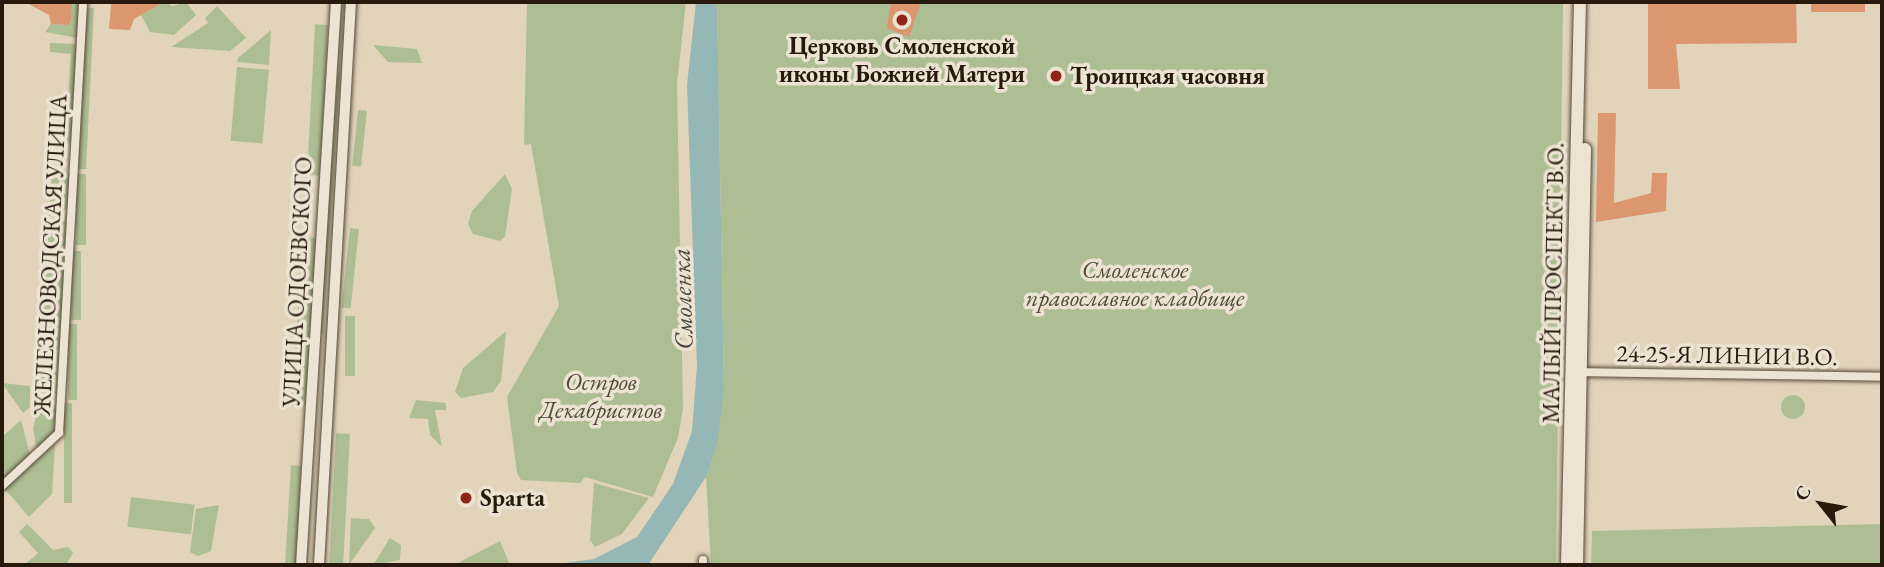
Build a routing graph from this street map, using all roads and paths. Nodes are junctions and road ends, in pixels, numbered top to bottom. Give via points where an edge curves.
1 (83, 2) edge
2 (336, 2) edge
3 (351, 2) edge
4 (1580, 2) edge
5 (1588, 2) edge
6 (331, 66) junction
7 (348, 67) junction
8 (314, 341) junction
9 (332, 342) junction
10 (1576, 372) junction
11 (1882, 377) edge
12 (2, 486) edge
13 (301, 565) edge
14 (319, 565) edge
15 (1567, 565) edge
16 (1577, 565) edge

1 - 12 street, ЖЕЛЕЗНОВОДСКАЯ УЛИЦА via 59,433
2 - 6 street, УЛИЦА ОДОЕВСКОГО
3 - 7 street, УЛИЦА ОДОЕВСКОГО
4 - 10 main road, МАЛЫЙ ПРОСПЕКТ В.О.
5 - 10 main road, МАЛЫЙ ПРОСПЕКТ В.О.
6 - 7 street
6 - 8 street, УЛИЦА ОДОЕВСКОГО
7 - 9 street, УЛИЦА ОДОЕВСКОГО
8 - 9 street
8 - 13 street, УЛИЦА ОДОЕВСКОГО
9 - 14 street, УЛИЦА ОДОЕВСКОГО
10 - 11 street, 24-25-Я ЛИНИИ В.О.
10 - 15 main road, МАЛЫЙ ПРОСПЕКТ В.О.
10 - 16 main road, МАЛЫЙ ПРОСПЕКТ В.О.

